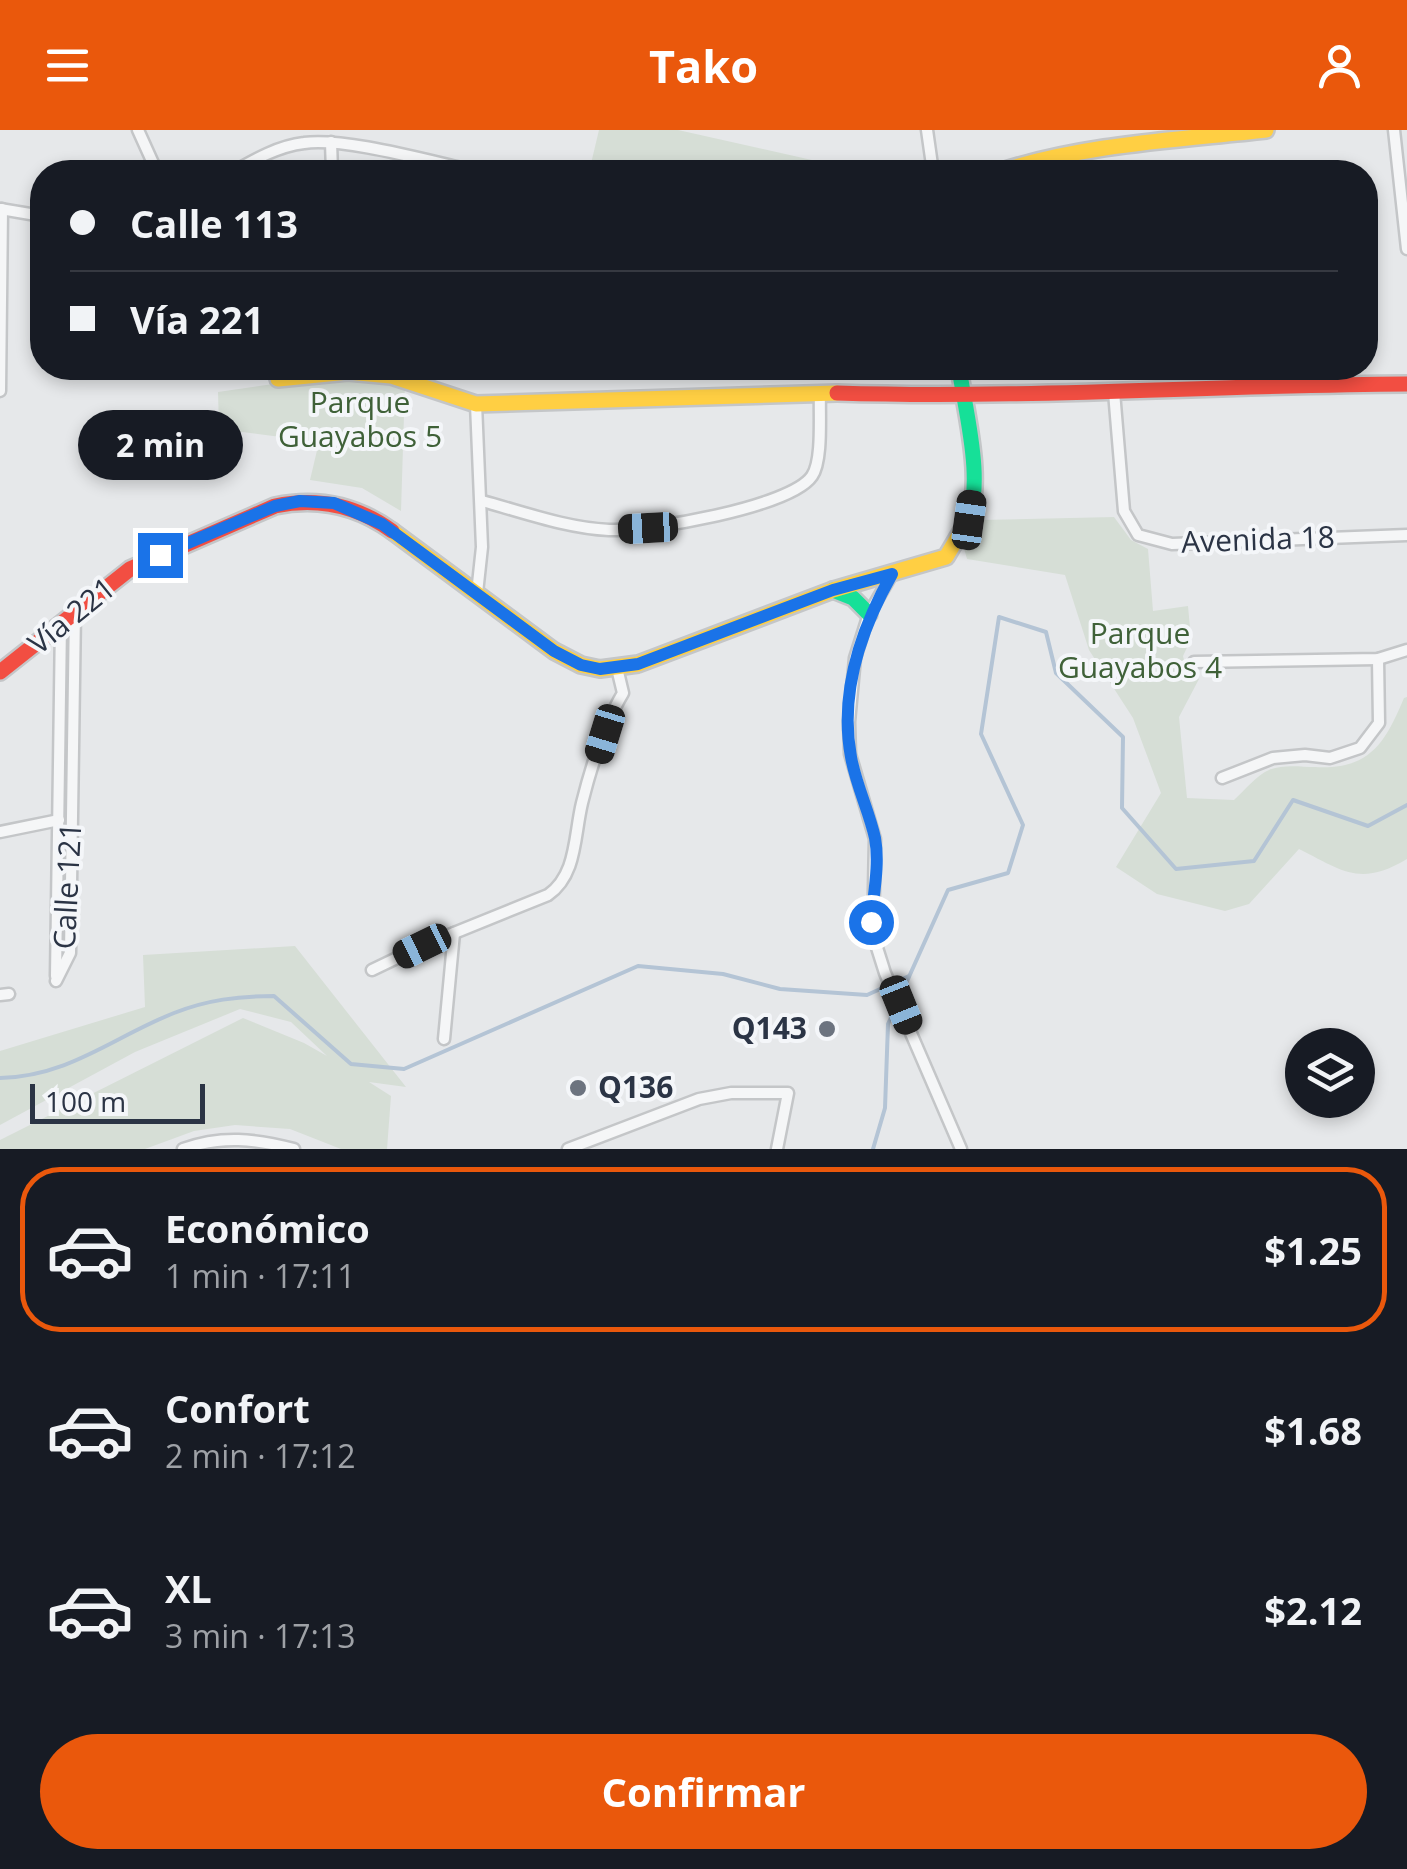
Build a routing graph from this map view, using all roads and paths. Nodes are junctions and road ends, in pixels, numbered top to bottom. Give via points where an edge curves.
1 (138, 130) edge
2 (925, 130) edge
3 (1266, 130) edge
4 (1394, 130) edge
5 (331, 142) junction
6 (152, 160) edge
7 (256, 160) edge
8 (332, 160) edge
9 (416, 160) edge
10 (931, 160) edge
11 (1036, 160) edge
12 (1, 209) edge
13 (30, 214) edge
14 (1407, 249) edge
15 (403, 380) edge
16 (961, 380) edge
17 (1407, 384) edge
18 (0, 391) edge
19 (1114, 392) junction
20 (820, 394) junction
21 (963, 397) junction
22 (476, 404) junction
23 (482, 501) junction
24 (1407, 536) edge
25 (892, 574) junction
26 (833, 590) junction
27 (477, 594) junction
28 (75, 610) junction
29 (870, 614) junction
30 (61, 622) junction
31 (1407, 650) edge
32 (1378, 659) junction
33 (1194, 662) dead end
34 (617, 668) junction
35 (0, 672) edge
36 (1222, 778) dead end
37 (60, 820) junction
38 (0, 832) edge
39 (454, 933) junction
40 (372, 970) dead end
41 (444, 1039) dead end
42 (233, 1143) edge
43 (183, 1149) edge
44 (294, 1149) edge
45 (568, 1149) edge
46 (777, 1149) edge
47 (960, 1149) edge

1 - 6 street
2 - 10 street
3 - 11 main road
4 - 14 street
5 - 7 street via 280,148
5 - 8 street
5 - 9 street
12 - 13 street
12 - 18 street
15 - 22 main road
16 - 21 main road, Vía 221
17 - 19 main road
19 - 21 main road
19 - 24 street, Avenida 18 via 1124,511 1138,535 1172,544
20 - 21 main road
20 - 22 main road
20 - 23 street via 814,474 776,500 648,528 608,530
21 - 25 main road, Vía 221 via 974,476 969,520 946,557
22 - 23 street
23 - 27 street
25 - 26 main road, Vía 221
25 - 29 street
26 - 29 main road
26 - 34 main road, Vía 221
27 - 28 main road, Vía 221 via 360,512 300,501 130,569
27 - 34 main road, Vía 221 via 554,651 581,665
28 - 30 main road, Vía 221
28 - 37 street, Calle 121 via 70,953 56,981
29 - 47 street via 855,658 849,722 850,754 875,839 871,922 885,973
30 - 35 main road, Vía 221
30 - 37 street, Calle 121
31 - 32 street
32 - 33 street
32 - 36 street via 1379,723 1360,748 1330,758 1273,758
34 - 39 street via 623,693 582,804 562,886
37 - 38 street
39 - 40 street
39 - 41 street
42 - 43 street
42 - 44 street via 261,1140
45 - 46 street via 699,1099 788,1092

